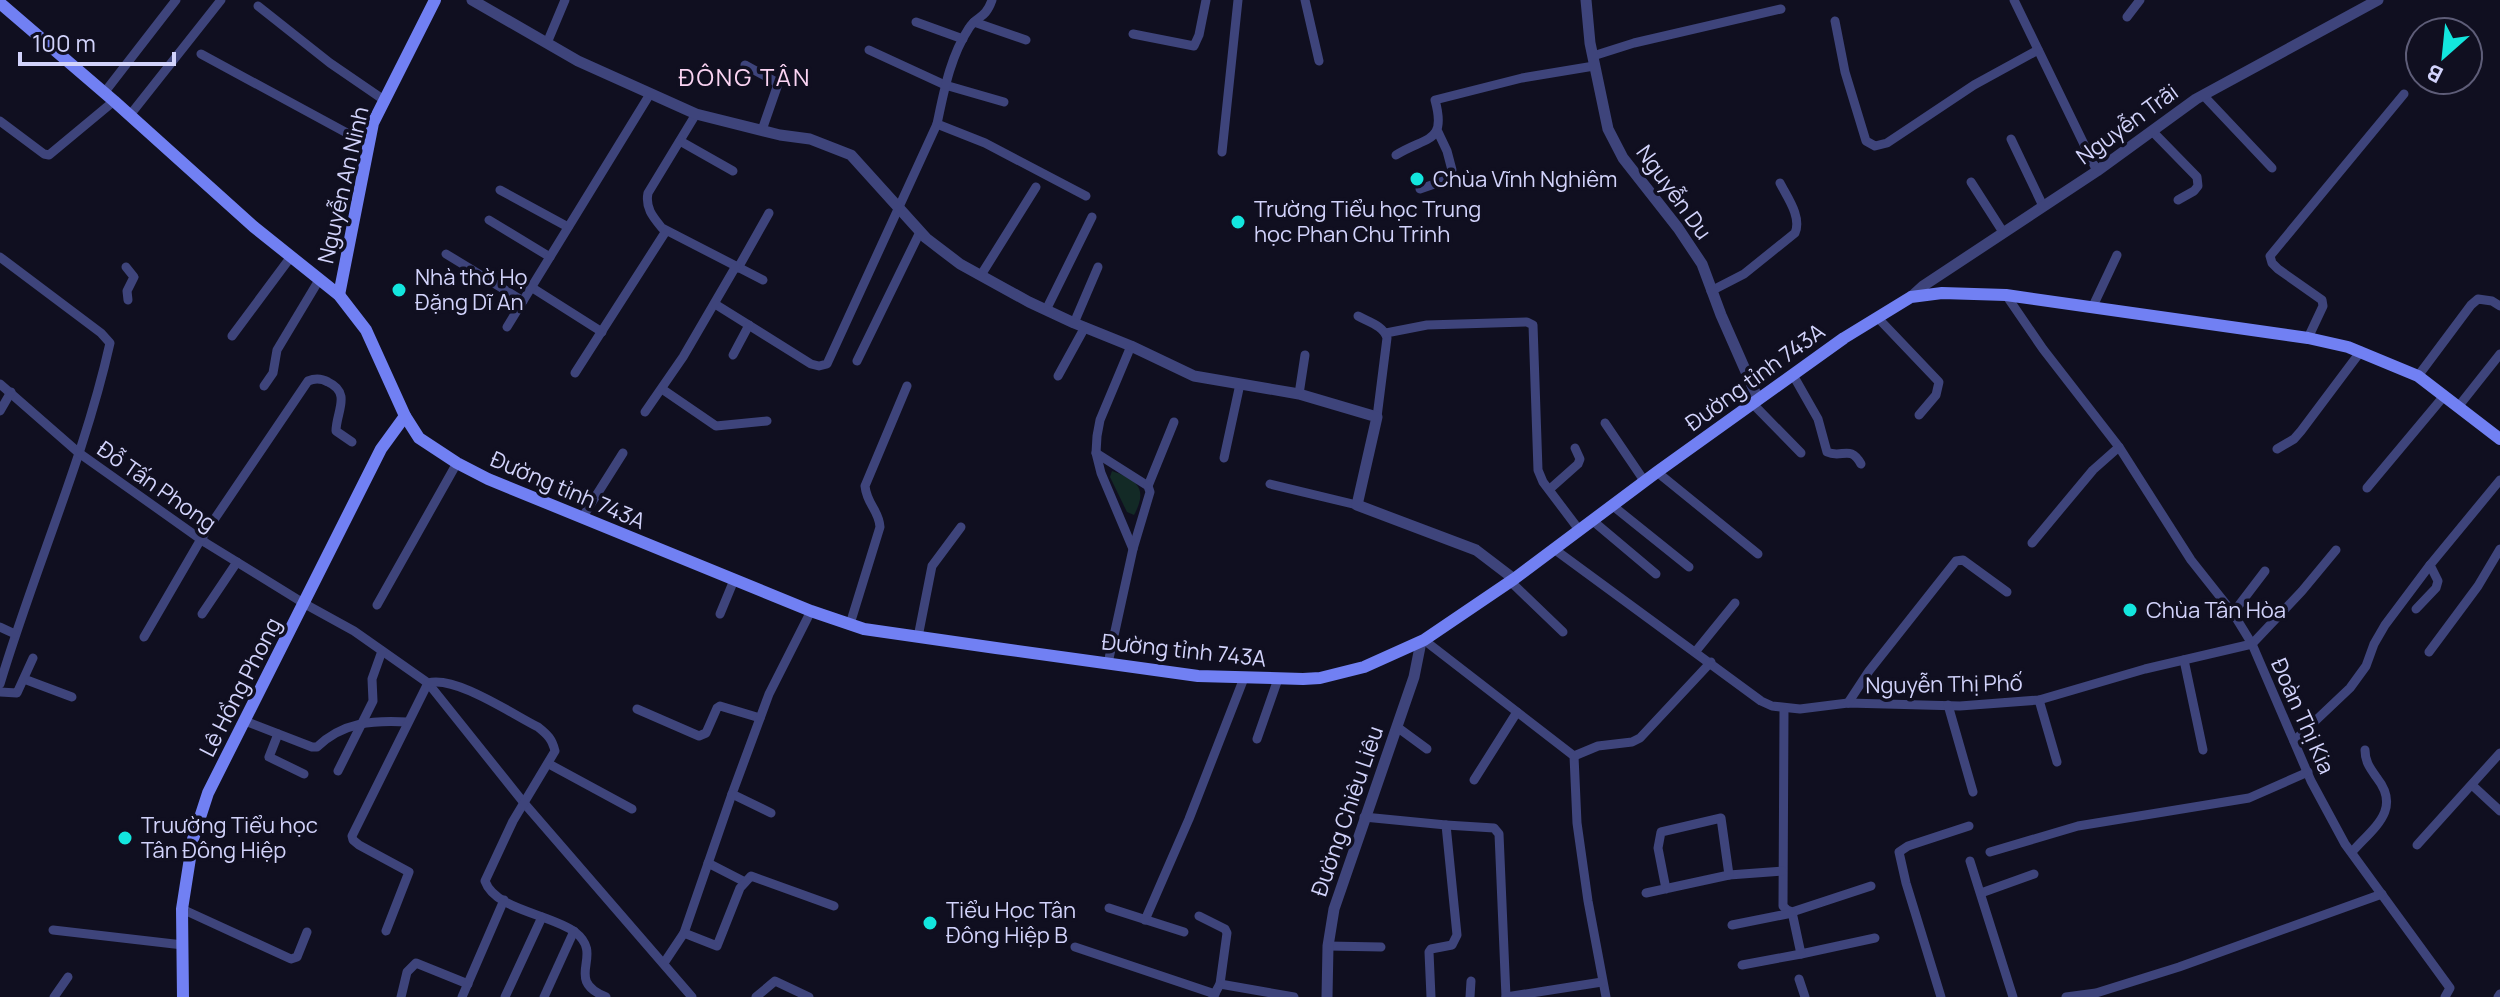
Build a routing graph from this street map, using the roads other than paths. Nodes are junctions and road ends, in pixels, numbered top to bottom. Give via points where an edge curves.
1 (176, 0) edge
2 (221, 0) edge
3 (435, 0) edge
4 (472, 0) edge
5 (565, 0) edge
6 (992, 0) edge
7 (1206, 0) edge
8 (1238, 0) edge
9 (1305, 0) edge
10 (1586, 0) edge
11 (2014, 0) edge
12 (2140, 0) edge
13 (2358, 0) edge
14 (2374, 2) edge
15 (0, 3) edge
16 (258, 6) dead end
17 (1781, 9) dead end
18 (2127, 17) dead end
19 (1835, 21) dead end
20 (916, 22) dead end
21 (974, 22) junction
22 (1133, 34) dead end
23 (963, 39) junction
24 (1026, 40) dead end
25 (547, 43) junction
26 (869, 50) dead end
27 (2038, 50) junction
28 (201, 54) dead end
29 (1319, 61) dead end
30 (1594, 61) junction
31 (745, 65) dead end
32 (945, 85) junction
33 (650, 94) junction
34 (2404, 94) dead end
35 (2203, 95) junction
36 (109, 97) junction
37 (384, 100) junction
38 (1004, 102) dead end
39 (696, 114) junction
40 (130, 115) junction
41 (0, 121) edge
42 (937, 124) junction
43 (762, 130) junction
44 (1438, 132) junction
45 (2153, 132) junction
46 (2011, 139) dead end
47 (680, 141) junction
48 (369, 145) junction
49 (1222, 152) dead end
50 (1396, 155) dead end
51 (2272, 168) dead end
52 (733, 171) dead end
53 (2097, 171) junction
54 (1971, 182) dead end
55 (1780, 183) dead end
56 (1036, 187) dead end
57 (1420, 189) dead end
58 (500, 190) dead end
59 (1086, 196) dead end
60 (2178, 200) dead end
61 (897, 206) junction
62 (2043, 206) junction
63 (769, 213) dead end
64 (1092, 217) dead end
65 (489, 220) dead end
66 (568, 227) junction
67 (666, 231) junction
68 (920, 232) junction
69 (2003, 232) junction
70 (446, 254) dead end
71 (2117, 255) dead end
72 (0, 257) edge
73 (550, 257) junction
74 (290, 258) junction
75 (126, 267) dead end
76 (737, 267) junction
77 (1098, 267) dead end
78 (981, 275) junction
79 (319, 280) junction
80 (763, 280) dead end
81 (531, 287) junction
82 (1711, 291) junction
83 (339, 295) junction
84 (2006, 295) junction
85 (1911, 297) junction
86 (128, 300) dead end
87 (523, 301) junction
88 (715, 304) junction
89 (2093, 306) junction
90 (2500, 306) edge
91 (1046, 310) junction
92 (1358, 316) dead end
93 (1877, 317) junction
94 (749, 325) junction
95 (1079, 325) junction
96 (507, 327) dead end
97 (602, 332) junction
98 (1386, 333) junction
99 (232, 336) dead end
100 (2308, 338) junction
101 (1131, 346) junction
102 (2361, 351) junction
103 (2500, 354) edge
104 (733, 355) dead end
105 (1305, 355) dead end
106 (857, 361) dead end
107 (575, 373) dead end
108 (1793, 375) junction
109 (1058, 376) dead end
110 (2418, 376) junction
111 (0, 384) edge
112 (1240, 384) junction
113 (264, 386) dead end
114 (907, 386) dead end
115 (662, 389) junction
116 (11, 392) junction
117 (1299, 394) junction
118 (2444, 396) junction
119 (1755, 401) junction
120 (2458, 407) junction
121 (0, 411) edge
122 (645, 412) dead end
123 (1919, 415) dead end
124 (405, 416) junction
125 (1377, 417) junction
126 (767, 421) dead end
127 (1174, 422) dead end
128 (1605, 423) dead end
129 (2500, 439) edge
130 (352, 442) dead end
131 (2119, 447) junction
132 (1575, 448) dead end
133 (2277, 449) dead end
134 (79, 453) junction
135 (623, 453) dead end
136 (1096, 453) junction
137 (1801, 453) dead end
138 (1224, 458) dead end
139 (457, 463) junction
140 (1861, 464) dead end
141 (1657, 472) junction
142 (2500, 480) edge
143 (1645, 482) junction
144 (1270, 484) dead end
145 (1148, 486) junction
146 (1551, 488) junction
147 (2367, 488) dead end
148 (1357, 505) junction
149 (1613, 506) junction
150 (582, 518) junction
151 (1593, 521) junction
152 (961, 527) dead end
153 (1580, 531) junction
154 (201, 539) junction
155 (2032, 543) dead end
156 (1133, 549) junction
157 (1554, 549) junction
158 (2500, 549) edge
159 (2336, 550) dead end
160 (1758, 554) dead end
161 (237, 562) junction
162 (2430, 565) junction
163 (1689, 567) dead end
164 (2265, 571) dead end
165 (1656, 574) dead end
166 (734, 580) junction
167 (1512, 580) junction
168 (2007, 592) dead end
169 (1735, 603) dead end
170 (305, 604) junction
171 (377, 605) dead end
172 (2416, 609) dead end
173 (811, 611) junction
174 (2233, 613) junction
175 (202, 614) dead end
176 (720, 614) dead end
177 (850, 624) junction
178 (0, 627) edge
179 (1563, 632) dead end
180 (15, 634) junction
181 (144, 637) dead end
182 (918, 637) junction
183 (1422, 641) junction
184 (2252, 644) junction
185 (382, 651) junction
186 (1696, 651) junction
187 (2429, 652) dead end
188 (33, 658) dead end
189 (2184, 660) junction
190 (1711, 662) junction
191 (1108, 663) junction
192 (1244, 678) junction
193 (24, 679) junction
194 (1278, 679) junction
195 (428, 683) junction
196 (0, 684) edge
197 (0, 692) edge
198 (72, 697) dead end
199 (2039, 700) junction
200 (1848, 703) junction
201 (1948, 705) junction
202 (637, 709) dead end
203 (1784, 709) junction
204 (1517, 712) junction
205 (760, 718) junction
206 (245, 721) junction
207 (408, 722) junction
208 (361, 723) junction
209 (1397, 727) junction
210 (278, 734) junction
211 (1257, 739) dead end
212 (2294, 741) junction
213 (1427, 749) dead end
214 (2203, 750) dead end
215 (2365, 750) dead end
216 (2500, 753) edge
217 (1574, 756) junction
218 (2057, 762) dead end
219 (549, 764) junction
220 (338, 771) dead end
221 (2308, 772) junction
222 (304, 774) dead end
223 (1474, 780) dead end
224 (2472, 785) junction
225 (1973, 792) dead end
226 (732, 794) junction
227 (524, 803) junction
228 (632, 809) dead end
229 (2500, 811) edge
230 (771, 813) dead end
231 (1364, 817) junction
232 (1446, 825) junction
233 (1969, 826) dead end
234 (2417, 845) dead end
235 (1990, 852) dead end
236 (2352, 852) junction
237 (1970, 861) dead end
238 (708, 863) junction
239 (1782, 871) junction
240 (2034, 874) dead end
241 (1729, 875) junction
242 (745, 882) junction
243 (1871, 886) dead end
244 (1666, 889) junction
245 (1646, 893) dead end
246 (1981, 893) junction
247 (2382, 894) junction
248 (504, 900) junction
249 (834, 906) dead end
250 (1109, 908) dead end
251 (182, 909) junction
252 (1792, 913) junction
253 (1199, 916) dead end
254 (542, 917) junction
255 (1145, 920) junction
256 (1732, 925) dead end
257 (53, 930) dead end
258 (386, 931) dead end
259 (574, 931) junction
260 (307, 932) dead end
261 (1184, 932) dead end
262 (684, 933) junction
263 (1875, 938) dead end
264 (183, 945) junction
265 (1328, 946) junction
266 (1075, 947) dead end
267 (1381, 947) dead end
268 (1801, 954) junction
269 (664, 963) junction
270 (1742, 965) dead end
271 (68, 977) dead end
272 (1799, 979) dead end
273 (1471, 981) dead end
274 (1602, 982) junction
275 (468, 984) junction
276 (1220, 984) junction
277 (2447, 992) edge
278 (2109, 993) edge
279 (1214, 996) edge
280 (54, 997) edge
281 (183, 997) edge
282 (401, 997) edge
283 (462, 997) edge
284 (505, 997) edge
285 (544, 997) edge
286 (606, 997) edge
287 (692, 997) edge
288 (756, 997) edge
289 (809, 997) edge
290 (1294, 997) edge
291 (1327, 997) edge
292 (1431, 997) edge
293 (1470, 997) edge
294 (1506, 997) edge
295 (1606, 997) edge
296 (1805, 997) edge
297 (1941, 997) edge
298 (2013, 997) edge
299 (2066, 997) edge
300 (2457, 997) edge

1 - 36 street
2 - 40 street
3 - 37 main road, Nguyễn An Ninh
4 - 25 street
5 - 25 street
6 - 21 street via 987,13
7 - 22 street via 1194,46
8 - 49 street
9 - 29 street
10 - 30 street, Nguyễn Du
11 - 27 street
12 - 18 street
13 - 14 street
14 - 35 street, Nguyễn Trãi
15 - 36 main road, Đường tỉnh 743A
16 - 37 street
17 - 30 street via 1634,43
19 - 27 street via 1866,141 1875,146
20 - 23 street
21 - 23 street
21 - 24 street
23 - 32 street
25 - 33 street
26 - 32 street
27 - 53 street
28 - 48 street
30 - 44 street via 1435,100
30 - 82 street, Nguyễn Du via 1608,129 1623,158 1702,264
31 - 43 street via 776,82
32 - 38 street
32 - 42 street
33 - 39 street
33 - 66 street
34 - 100 street via 2270,256 2278,269 2322,300
35 - 45 street, Nguyễn Trãi
35 - 51 street
36 - 40 main road, Đường tỉnh 743A
36 - 41 street via 49,155
37 - 48 main road, Nguyễn An Ninh
39 - 43 street
39 - 47 street
40 - 74 main road, Đường tỉnh 743A
42 - 59 street
42 - 61 street
43 - 61 street via 810,139 851,155
44 - 50 street
44 - 57 street via 1452,170 1446,180
45 - 53 street, Nguyễn Trãi
45 - 60 street via 2197,177 2194,191
46 - 62 street
47 - 52 street
47 - 67 street via 646,203
48 - 83 main road, Nguyễn An Ninh
53 - 62 street, Nguyễn Trãi
54 - 69 street
55 - 82 street via 1797,218 1795,233 1759,264
56 - 78 street
58 - 66 street
61 - 68 street
61 - 94 street via 827,364 811,364
62 - 69 street, Nguyễn Trãi
63 - 76 street
64 - 91 street
65 - 73 street
66 - 73 street
67 - 76 street
67 - 97 street
68 - 78 street
68 - 106 street
69 - 85 street, Nguyễn Trãi
70 - 87 street
71 - 89 street
72 - 134 street via 110,343
73 - 81 street
74 - 79 main road, Đường tỉnh 743A
74 - 99 street
75 - 86 street via 134,277
76 - 80 street
76 - 88 street
77 - 95 street
78 - 91 street
79 - 83 main road, Đường tỉnh 743A
79 - 113 street via 277,350 273,373
81 - 87 street
81 - 97 street
82 - 119 street, Nguyễn Du
83 - 124 main road, Đường tỉnh 743A via 366,330
84 - 85 main road, Đường tỉnh 743A
84 - 89 main road, Đường tỉnh 743A
84 - 131 street, Đoàn Thị Kia
85 - 93 main road, Đường tỉnh 743A
87 - 96 street
88 - 94 street
88 - 115 street
89 - 100 main road, Đường tỉnh 743A
90 - 110 street via 2478,299
91 - 95 street
92 - 98 street
93 - 108 main road, Đường tỉnh 743A
93 - 123 street via 1939,382 1936,395
94 - 104 street
95 - 101 street
95 - 109 street
97 - 107 street
98 - 125 street
98 - 146 street via 1427,325 1533,325 1538,470
100 - 102 main road, Đường tỉnh 743A
101 - 112 street via 1194,376
101 - 136 street via 1100,420
102 - 110 main road, Đường tỉnh 743A
102 - 133 street via 2301,431
103 - 120 street
105 - 117 street
108 - 119 main road, Đường tỉnh 743A
108 - 140 street via 1818,419 1827,452 1851,453
110 - 118 main road, Đường tỉnh 743A
111 - 116 street, Đỗ Tấn Phong
112 - 117 street
112 - 138 street
114 - 177 street via 865,486 880,527
115 - 122 street
115 - 126 street via 716,426
116 - 121 street
116 - 134 street, Đỗ Tấn Phong
117 - 125 street
118 - 120 main road, Đường tỉnh 743A
118 - 147 street
119 - 137 street, Nguyễn Du
119 - 141 main road, Đường tỉnh 743A
120 - 129 main road, Đường tỉnh 743A
124 - 139 main road, Đường tỉnh 743A via 419,438
124 - 170 main road, Lê Hồng Phong via 381,449
125 - 148 street
127 - 145 street
128 - 143 street
130 - 154 street via 336,431 342,402 338,389 316,378 308,381
131 - 155 street
131 - 174 street, Đoàn Thị Kia via 2191,560
132 - 146 street via 1578,464
134 - 154 street, Đỗ Tấn Phong
134 - 180 street
135 - 150 street
136 - 145 street
136 - 156 street
139 - 150 main road, Đường tỉnh 743A
139 - 171 street
141 - 143 main road, Đường tỉnh 743A
141 - 160 street
142 - 162 street
143 - 149 main road, Đường tỉnh 743A
144 - 148 street
145 - 156 street
146 - 153 street
148 - 167 street via 1476,550
149 - 151 main road, Đường tỉnh 743A
149 - 163 street
150 - 166 main road, Đường tỉnh 743A
151 - 153 main road, Đường tỉnh 743A
151 - 165 street
152 - 182 street via 930,572
153 - 157 main road, Đường tỉnh 743A
154 - 161 street, Đỗ Tấn Phong
154 - 181 street
156 - 191 street
157 - 167 main road, Đường tỉnh 743A
157 - 186 street
158 - 187 street
159 - 184 street
161 - 170 street, Đỗ Tấn Phong
161 - 175 street
162 - 172 street via 2436,588
162 - 212 street via 2385,625 2350,688
164 - 174 street
166 - 173 main road, Đường tỉnh 743A
166 - 176 street
167 - 179 street
167 - 183 main road, Đường tỉnh 743A
168 - 200 street via 1972,565 1956,561
169 - 186 street
170 - 185 street, Đỗ Tấn Phong
170 - 206 main road, Lê Hồng Phong
173 - 177 main road, Đường tỉnh 743A
173 - 205 street
174 - 184 street, Đoàn Thị Kia
177 - 182 main road, Đường tỉnh 743A
178 - 180 street
180 - 196 street
182 - 191 main road, Đường tỉnh 743A
183 - 194 main road, Đường tỉnh 743A via 1364,667 1320,678
183 - 204 street
183 - 209 street, Đường Chiêu Liêu
184 - 189 street, Nguyễn Thị Phố
184 - 212 street, Đoàn Thị Kia
185 - 195 street, Đỗ Tấn Phong
185 - 208 street via 372,679 373,701
186 - 190 street
188 - 193 street
189 - 199 street, Nguyễn Thị Phố
189 - 214 street
190 - 203 street via 1761,701
190 - 217 street via 1640,738
191 - 192 main road, Đường tỉnh 743A
192 - 194 main road, Đường tỉnh 743A
192 - 255 street
193 - 197 street via 15,695
193 - 198 street
194 - 211 street
195 - 207 street
195 - 219 street via 457,684 538,727 549,735 555,751
195 - 227 street, Đỗ Tấn Phong
199 - 201 street, Nguyễn Thị Phố
199 - 218 street
200 - 201 street, Nguyễn Thị Phố
200 - 203 street, Nguyễn Thị Phố
201 - 225 street
202 - 205 street via 699,736 706,733 720,706
203 - 239 street
204 - 217 street
204 - 223 street
205 - 226 street
206 - 210 street
206 - 251 main road, Lê Hồng Phong via 197,824
207 - 208 street
207 - 258 street via 352,836 409,872
208 - 210 street via 317,747
208 - 220 street
209 - 213 street
209 - 231 street, Đường Chiêu Liêu
210 - 222 street via 269,757
212 - 221 street, Đoàn Thị Kia
215 - 236 street via 2365,761 2387,791 2387,808
216 - 224 street
217 - 274 street via 1577,823
219 - 227 street
219 - 228 street
221 - 235 street via 2249,798 2078,826
221 - 236 street, Đoàn Thị Kia
224 - 229 street
224 - 234 street
226 - 230 street
226 - 238 street
227 - 248 street via 485,881 494,896
227 - 269 street, Đỗ Tấn Phong
231 - 232 street
231 - 265 street, Đường Chiêu Liêu via 1334,909
232 - 292 street via 1457,935 1452,945 1429,952
232 - 294 street via 1490,827 1499,834
233 - 297 street via 1899,852
236 - 247 street, Đoàn Thị Kia
237 - 246 street
238 - 242 street
238 - 262 street
239 - 241 street
239 - 252 street via 1783,906
240 - 246 street
241 - 244 street
241 - 244 street via 1721,818 1664,830 1658,848
242 - 249 street via 757,877
242 - 262 street via 717,946
243 - 252 street
244 - 245 street
246 - 298 street
247 - 277 street, Đoàn Thị Kia
247 - 278 street
248 - 254 street
248 - 275 street
250 - 255 street
251 - 260 street via 291,959 297,957
251 - 264 main road, Lê Hồng Phong
252 - 256 street
252 - 268 street
253 - 276 street via 1227,933
254 - 259 street
254 - 284 street
255 - 261 street
257 - 264 street
259 - 285 street
259 - 286 street via 586,946 590,990
262 - 269 street
263 - 268 street
264 - 281 main road, Lê Hồng Phong
265 - 267 street
265 - 291 street, Đường Chiêu Liêu
266 - 279 street
268 - 270 street
269 - 287 street, Đỗ Tấn Phong
271 - 280 street
272 - 296 street
273 - 293 street
274 - 294 street
274 - 295 street
275 - 282 street via 416,963 407,972
275 - 283 street
276 - 279 street
276 - 290 street
277 - 300 street, Đoàn Thị Kia
278 - 299 street
288 - 289 street via 775,981

